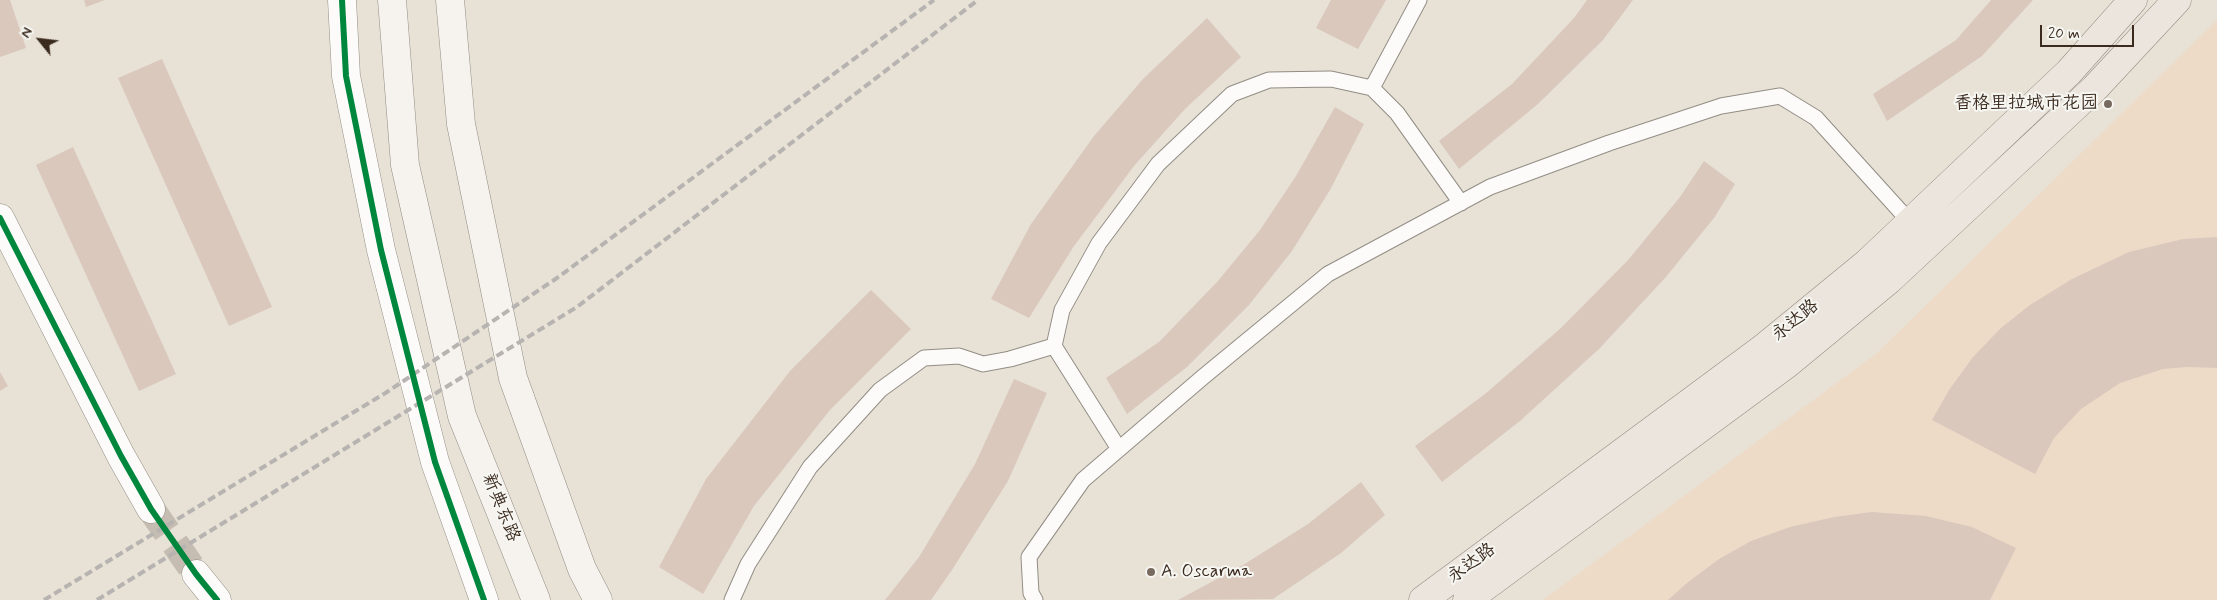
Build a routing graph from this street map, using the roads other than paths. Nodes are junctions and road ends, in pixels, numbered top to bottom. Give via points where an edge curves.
1 (342, 0) edge
2 (392, 0) edge
3 (450, 0) edge
4 (1419, 0) edge
5 (2133, 0) edge
6 (2177, 0) edge
7 (1372, 88) junction
8 (1460, 203) junction
9 (0, 218) edge
10 (1911, 223) junction
11 (1054, 346) junction
12 (1119, 449) junction
13 (151, 509) tunnel mouth
14 (196, 574) tunnel mouth
15 (217, 600) edge
16 (484, 600) edge
17 (536, 600) edge
18 (598, 600) edge
19 (732, 600) edge
20 (1035, 600) edge
21 (1423, 600) edge
22 (1467, 600) edge

1 - 16 street via 346,76 381,250 436,462
2 - 17 main road, 新典东路 via 404,165 462,416
3 - 18 main road via 460,124 513,378 582,569
4 - 7 lane
5 - 10 main road, 永达路 via 2069,72
6 - 22 main road, 永达路 via 2095,88 1889,280 1787,364
7 - 8 lane via 1397,113
7 - 11 lane via 1331,79 1268,80 1232,94 1158,164 1099,243 1062,310
8 - 10 lane via 1490,187 1609,143 1721,106 1780,96 1816,118
8 - 12 lane via 1328,274
9 - 13 street
10 - 21 main road, 永达路 via 1762,349
11 - 12 lane
11 - 19 lane via 983,364 959,356 924,358 880,390 810,467 748,564
12 - 20 lane via 1083,480 1029,557 1031,593
14 - 15 street

